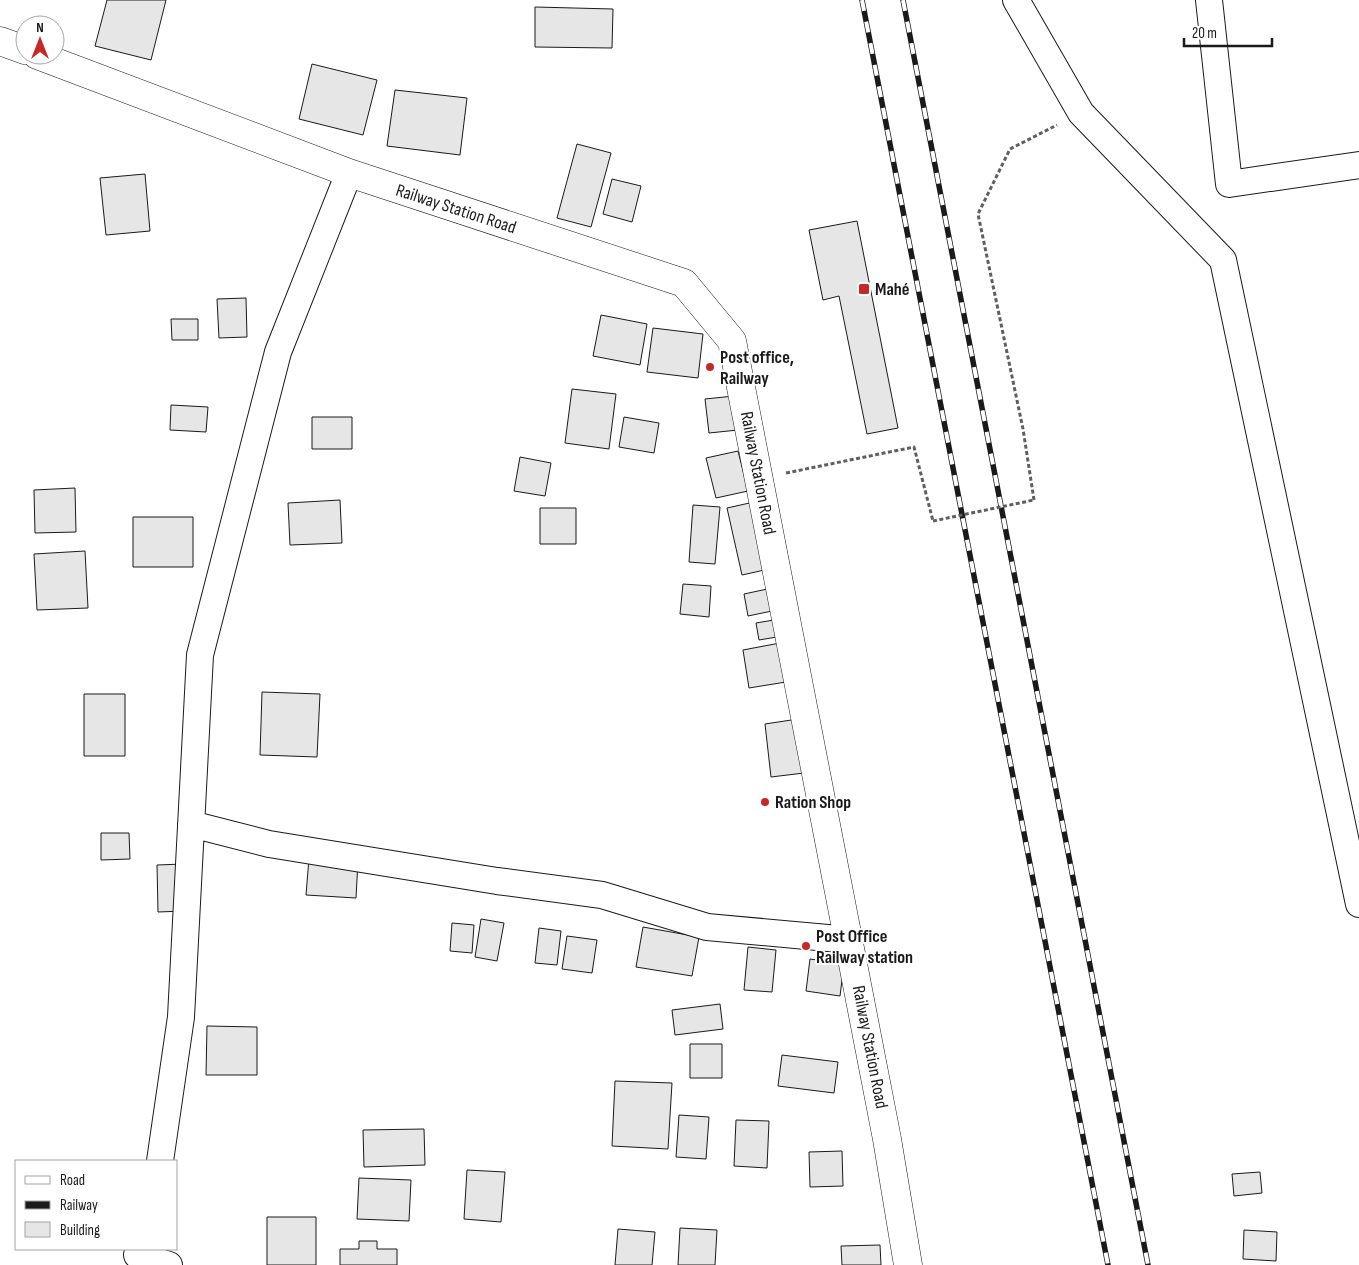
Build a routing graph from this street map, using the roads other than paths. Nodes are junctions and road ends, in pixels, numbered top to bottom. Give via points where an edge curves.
1 (1016, 0) edge
2 (1208, 0) edge
3 (0, 41) edge
4 (15, 46) edge
5 (63, 65) edge
6 (1359, 164) edge
7 (348, 173) junction
8 (191, 824) junction
9 (1359, 904) edge
10 (850, 940) junction
11 (160, 1160) edge
12 (137, 1256) edge
13 (169, 1265) edge
14 (908, 1265) edge

1 - 9 street via 1080,113 1223,260
2 - 6 street via 1228,184
3 - 4 street
5 - 7 street, Railway Station Road
7 - 8 street via 278,352 200,655
7 - 10 street, Railway Station Road via 684,283 732,341
8 - 10 street via 269,844 602,895 707,927
8 - 11 street via 181,1017
10 - 14 street, Railway Station Road
12 - 13 street

